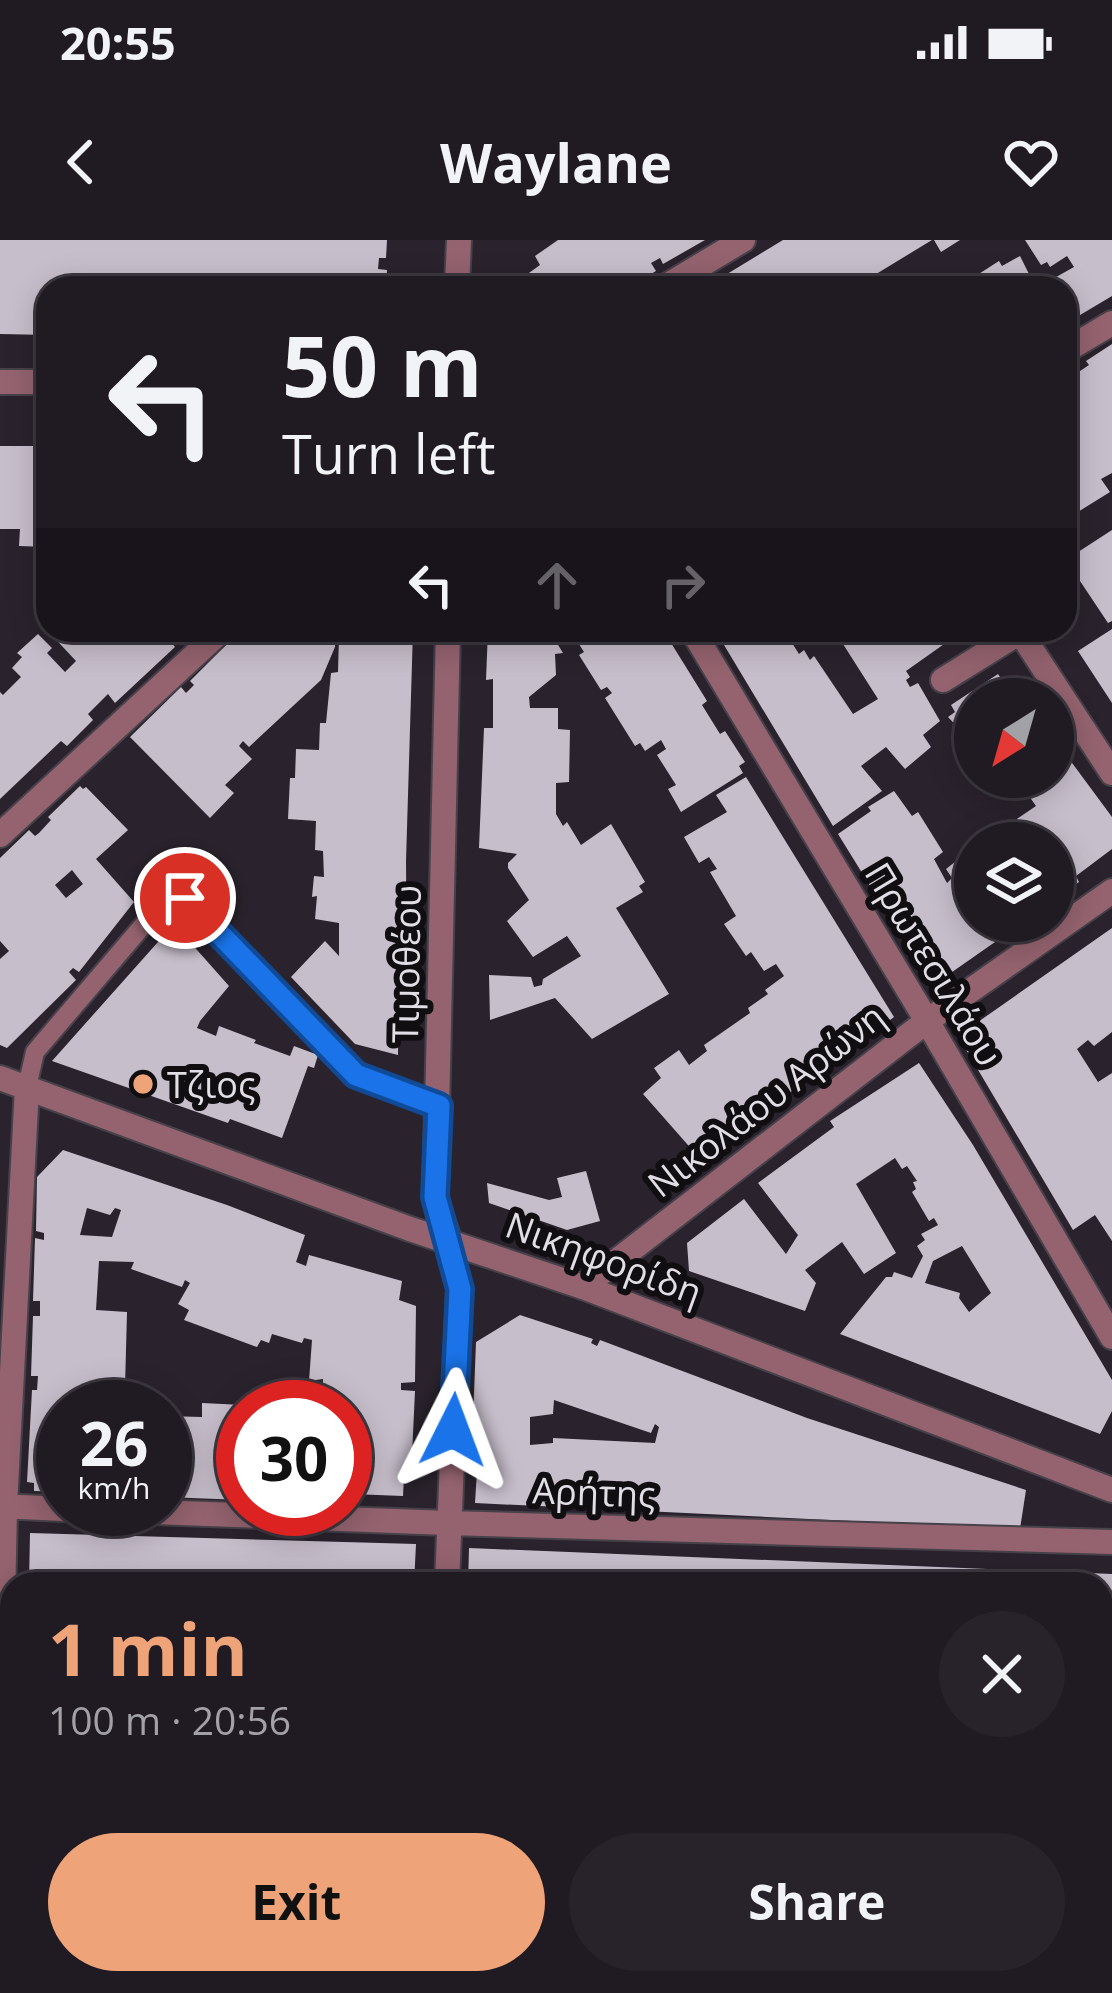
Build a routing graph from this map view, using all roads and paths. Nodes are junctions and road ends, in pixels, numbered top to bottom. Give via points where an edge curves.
1 (459, 240) edge
2 (743, 240) edge
3 (458, 276) edge
4 (683, 276) edge
5 (1112, 323) edge
6 (1077, 344) edge
7 (0, 382) edge
8 (36, 382) edge
9 (208, 642) edge
10 (448, 642) edge
11 (699, 642) edge
12 (1004, 642) edge
13 (1027, 642) edge
14 (943, 680) dead end
15 (1112, 773) edge
16 (0, 835) edge
17 (1112, 891) edge
18 (185, 898) dead end
19 (151, 916) dead end
20 (927, 1022) junction
21 (0, 1078) edge
22 (27, 1087) junction
23 (439, 1106) junction
24 (449, 1240) junction
25 (583, 1287) junction
26 (1112, 1337) edge
27 (1112, 1490) edge
28 (3, 1506) edge
29 (36, 1508) edge
30 (192, 1513) edge
31 (448, 1523) junction
32 (1112, 1542) edge
33 (2, 1572) edge
34 (447, 1572) edge

1 - 3 street
2 - 4 street
5 - 6 street
7 - 8 street
9 - 16 street
10 - 23 street, Τιμοθέου
11 - 20 street, Πρωτεσιλάου
12 - 14 street
13 - 15 street
17 - 20 street, Νικολάου Αρώνη
18 - 23 lane via 356,1075
19 - 22 lane via 35,1052
20 - 25 street, Νικολάου Αρώνη
20 - 26 street, Πρωτεσιλάου
21 - 22 street, Νικηφορίδη
22 - 24 street, Νικηφορίδη
22 - 28 street
23 - 24 street, Τιμοθέου via 435,1197
24 - 25 street, Νικηφορίδη
24 - 31 street, Τιμοθέου via 460,1289
25 - 27 street, Νικηφορίδη
28 - 29 street
28 - 33 street
30 - 31 street, Αρήτης
31 - 32 street, Αρήτης
31 - 34 street, Τιμοθέου

